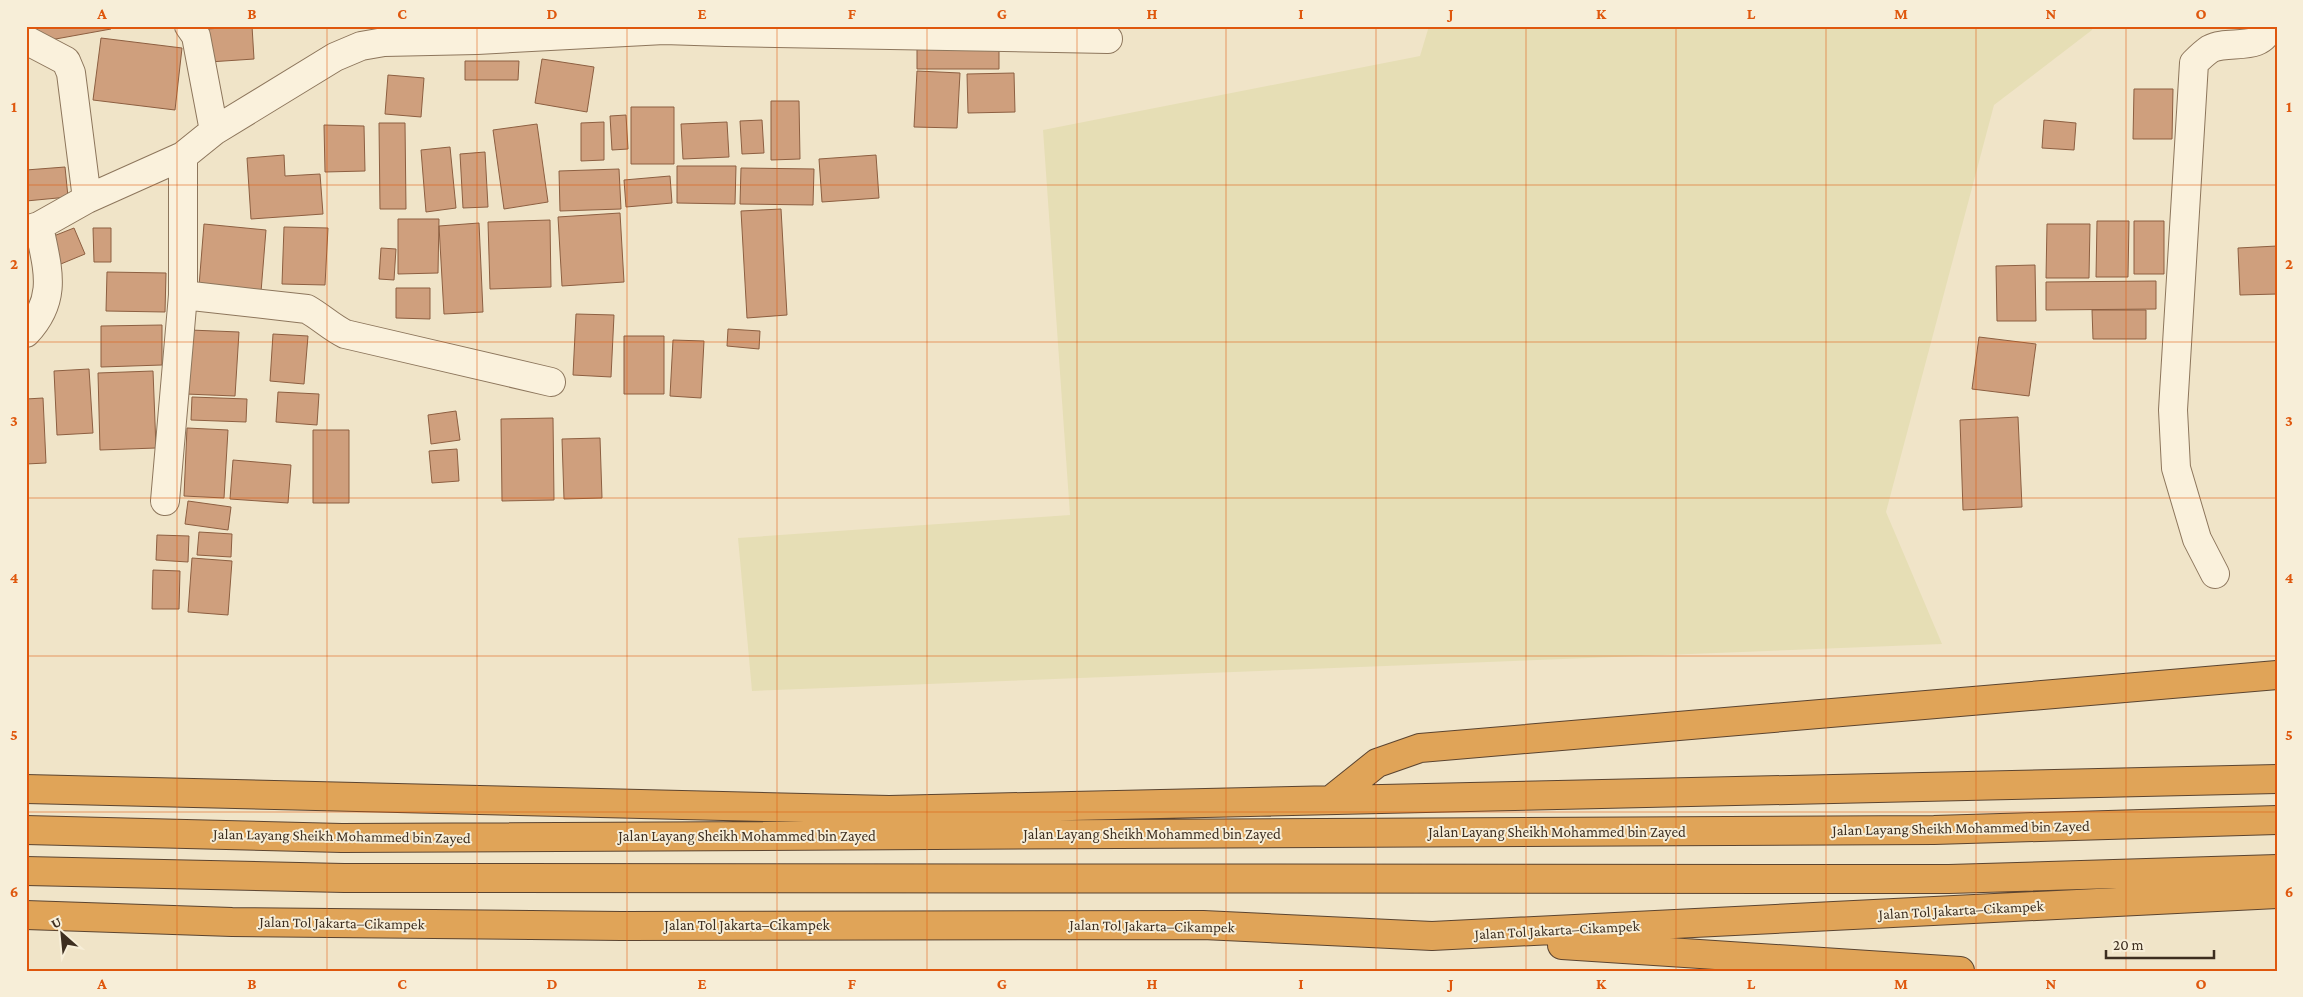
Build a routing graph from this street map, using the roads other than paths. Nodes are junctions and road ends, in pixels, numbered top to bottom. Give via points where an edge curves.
1 (189, 26) edge
2 (2269, 26) edge
3 (728, 29) edge
4 (1108, 39) dead end
5 (26, 40) edge
6 (214, 131) junction
7 (183, 156) junction
8 (87, 199) junction
9 (33, 228) edge
10 (183, 295) junction
11 (26, 333) edge
12 (551, 382) dead end
13 (166, 501) dead end
14 (2215, 574) dead end
15 (2277, 675) edge
16 (2277, 779) edge
17 (26, 789) edge
18 (1332, 799) junction
19 (2277, 820) edge
20 (26, 830) edge
21 (2277, 869) edge
22 (26, 871) edge
23 (2277, 894) edge
24 (26, 915) edge
25 (1432, 936) junction
26 (1960, 971) edge

1 - 6 street via 196,36
2 - 14 street via 2268,33 2258,40 2246,45 2228,44 2210,49 2194,63 2174,410 2176,468 2197,539
3 - 4 street
3 - 6 street via 384,42 361,46 336,57
5 - 8 street via 66,61 71,73
6 - 7 street
7 - 8 street
7 - 10 street
8 - 9 street
9 - 11 street via 48,287 46,306
10 - 12 street via 307,309 345,334
10 - 13 street
15 - 18 highway via 1420,748 1377,763
16 - 18 highway
17 - 18 highway via 889,810
19 - 20 highway, Jalan Layang Sheikh Mohammed bin Zayed via 1934,830 361,838
21 - 22 highway via 1949,879 344,878
23 - 25 highway, Jalan Tol Jakarta–Cikampek
24 - 25 highway, Jalan Tol Jakarta–Cikampek via 232,922 611,926 1203,925
25 - 26 highway

